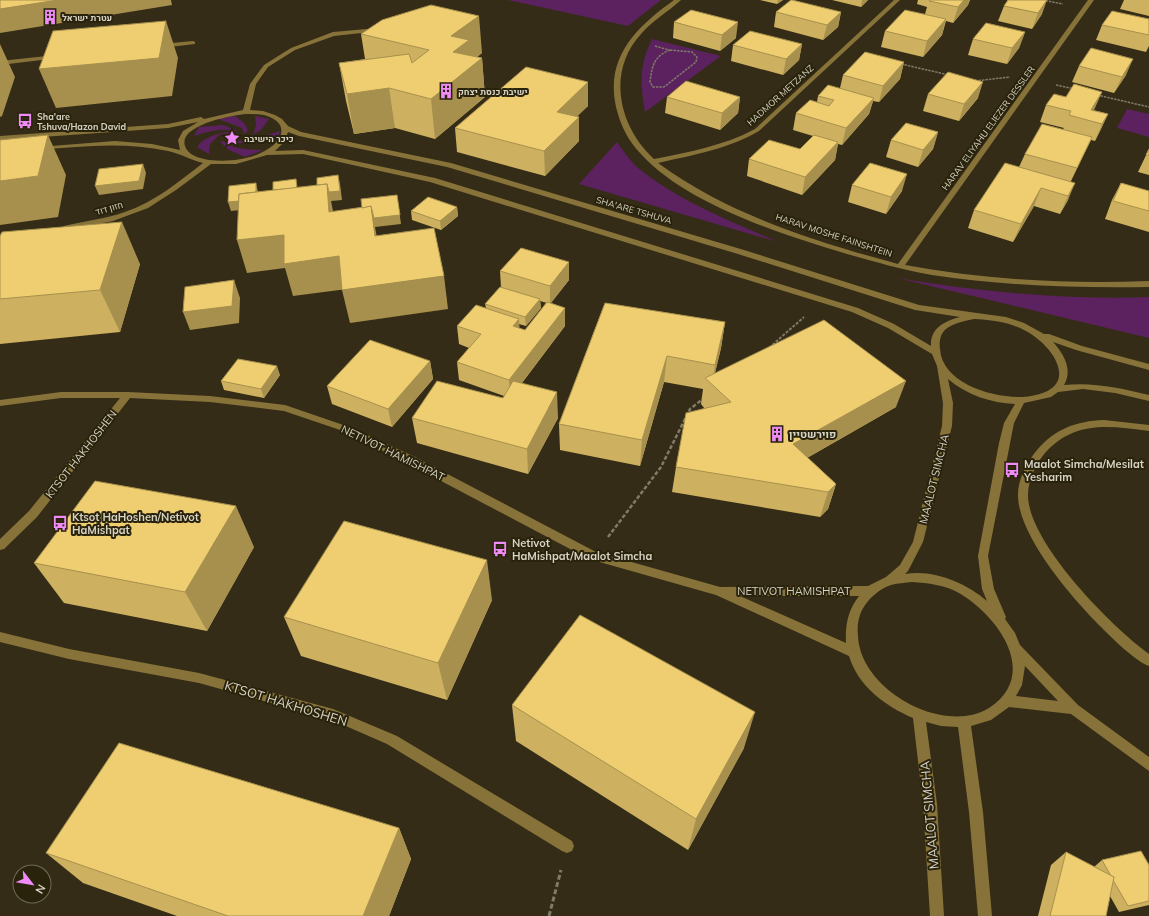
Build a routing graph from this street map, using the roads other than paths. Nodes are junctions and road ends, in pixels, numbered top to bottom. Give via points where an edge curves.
1 (678, 0) edge
2 (897, 0) edge
3 (1091, 0) edge
4 (387, 30) edge
5 (193, 43) dead end
6 (154, 47) edge
7 (60, 57) edge
8 (0, 63) edge
9 (246, 112) junction
10 (216, 116) junction
11 (286, 128) junction
12 (0, 138) edge
13 (30, 149) edge
14 (267, 153) junction
15 (189, 155) junction
16 (209, 162) junction
17 (652, 162) junction
18 (59, 230) edge
19 (900, 266) junction
20 (1149, 284) edge
21 (974, 316) junction
22 (1036, 332) junction
23 (934, 352) junction
24 (941, 366) junction
25 (1149, 367) edge
26 (1057, 389) junction
27 (128, 394) junction
28 (1149, 398) edge
29 (1021, 401) junction
30 (0, 403) edge
31 (1149, 428) edge
32 (0, 546) edge
33 (889, 581) junction
34 (718, 591) junction
35 (870, 591) junction
36 (1002, 622) junction
37 (0, 637) edge
38 (1016, 649) junction
39 (854, 652) junction
40 (1149, 661) edge
41 (1007, 701) junction
42 (1074, 709) junction
43 (919, 715) junction
44 (964, 722) junction
45 (1149, 765) edge
46 (567, 846) road end
47 (937, 916) edge
48 (985, 916) edge

1 - 17 street, HARAV MOSHE FAINSHTEIN via 642,29 623,56 618,77 616,98 621,118 633,139
2 - 17 street, HADMOR METZANZ via 757,130 742,139 717,148
3 - 19 street, HARAV ELIYAHU ELIEZER DESSLER
4 - 9 street via 333,34 293,49 266,66 253,84
5 - 6 street
7 - 8 street
9 - 10 street, SHA'ARE TSHUVA
9 - 11 street, SHA'ARE TSHUVA via 273,116 282,121
10 - 12 street via 168,126
10 - 15 street via 193,127 186,134 182,142
11 - 14 street via 285,137
11 - 21 street, SHA'ARE TSHUVA via 299,134 448,165 741,252 918,308
13 - 15 street via 120,143 167,147
14 - 16 street via 239,161
14 - 23 street via 303,152 432,180 855,310 891,326
15 - 16 street
16 - 18 street, חזון דוד via 166,194 136,211 104,221
17 - 19 street, HARAV MOSHE FAINSHTEIN via 689,187 787,233
19 - 20 street, HARAV MOSHE FAINSHTEIN via 956,276 1068,284
21 - 22 street via 995,317
21 - 23 street via 956,320 942,327 935,338
22 - 25 street via 1067,345
22 - 26 street via 1050,342 1060,354 1065,367 1064,379
23 - 24 street
24 - 29 street via 955,380 975,392 998,399
24 - 33 street, MAALOT SIMCHA via 948,403 946,426 918,542 904,568
26 - 28 street via 1083,386
26 - 29 street via 1042,398
27 - 30 street, NETIVOT HAMISHPAT via 61,395
27 - 32 street, KTSOT HAKHOSHEN via 33,514
27 - 34 street, NETIVOT HAMISHPAT via 285,408 349,430 593,556
29 - 36 street via 1009,423 982,556 988,589
31 - 40 street via 1108,422 1071,427 1046,444 1029,469 1023,497 1031,525 1055,565 1094,613
33 - 35 street
33 - 36 street via 912,577 936,580 961,589 984,604
34 - 35 street, NETIVOT HAMISHPAT
34 - 39 street, NETIVOT HAMISHPAT
35 - 39 street via 857,605 851,623 851,643
36 - 38 street
37 - 46 street, KTSOT HAKHOSHEN via 69,654 199,678 333,715 392,740
38 - 41 street via 1019,667 1016,685
38 - 42 street
39 - 43 street via 874,685 894,702
41 - 42 street
41 - 44 street via 989,715
42 - 45 street
43 - 44 street via 942,721
43 - 47 street, MAALOT SIMCHA via 930,804
44 - 48 street via 976,812

